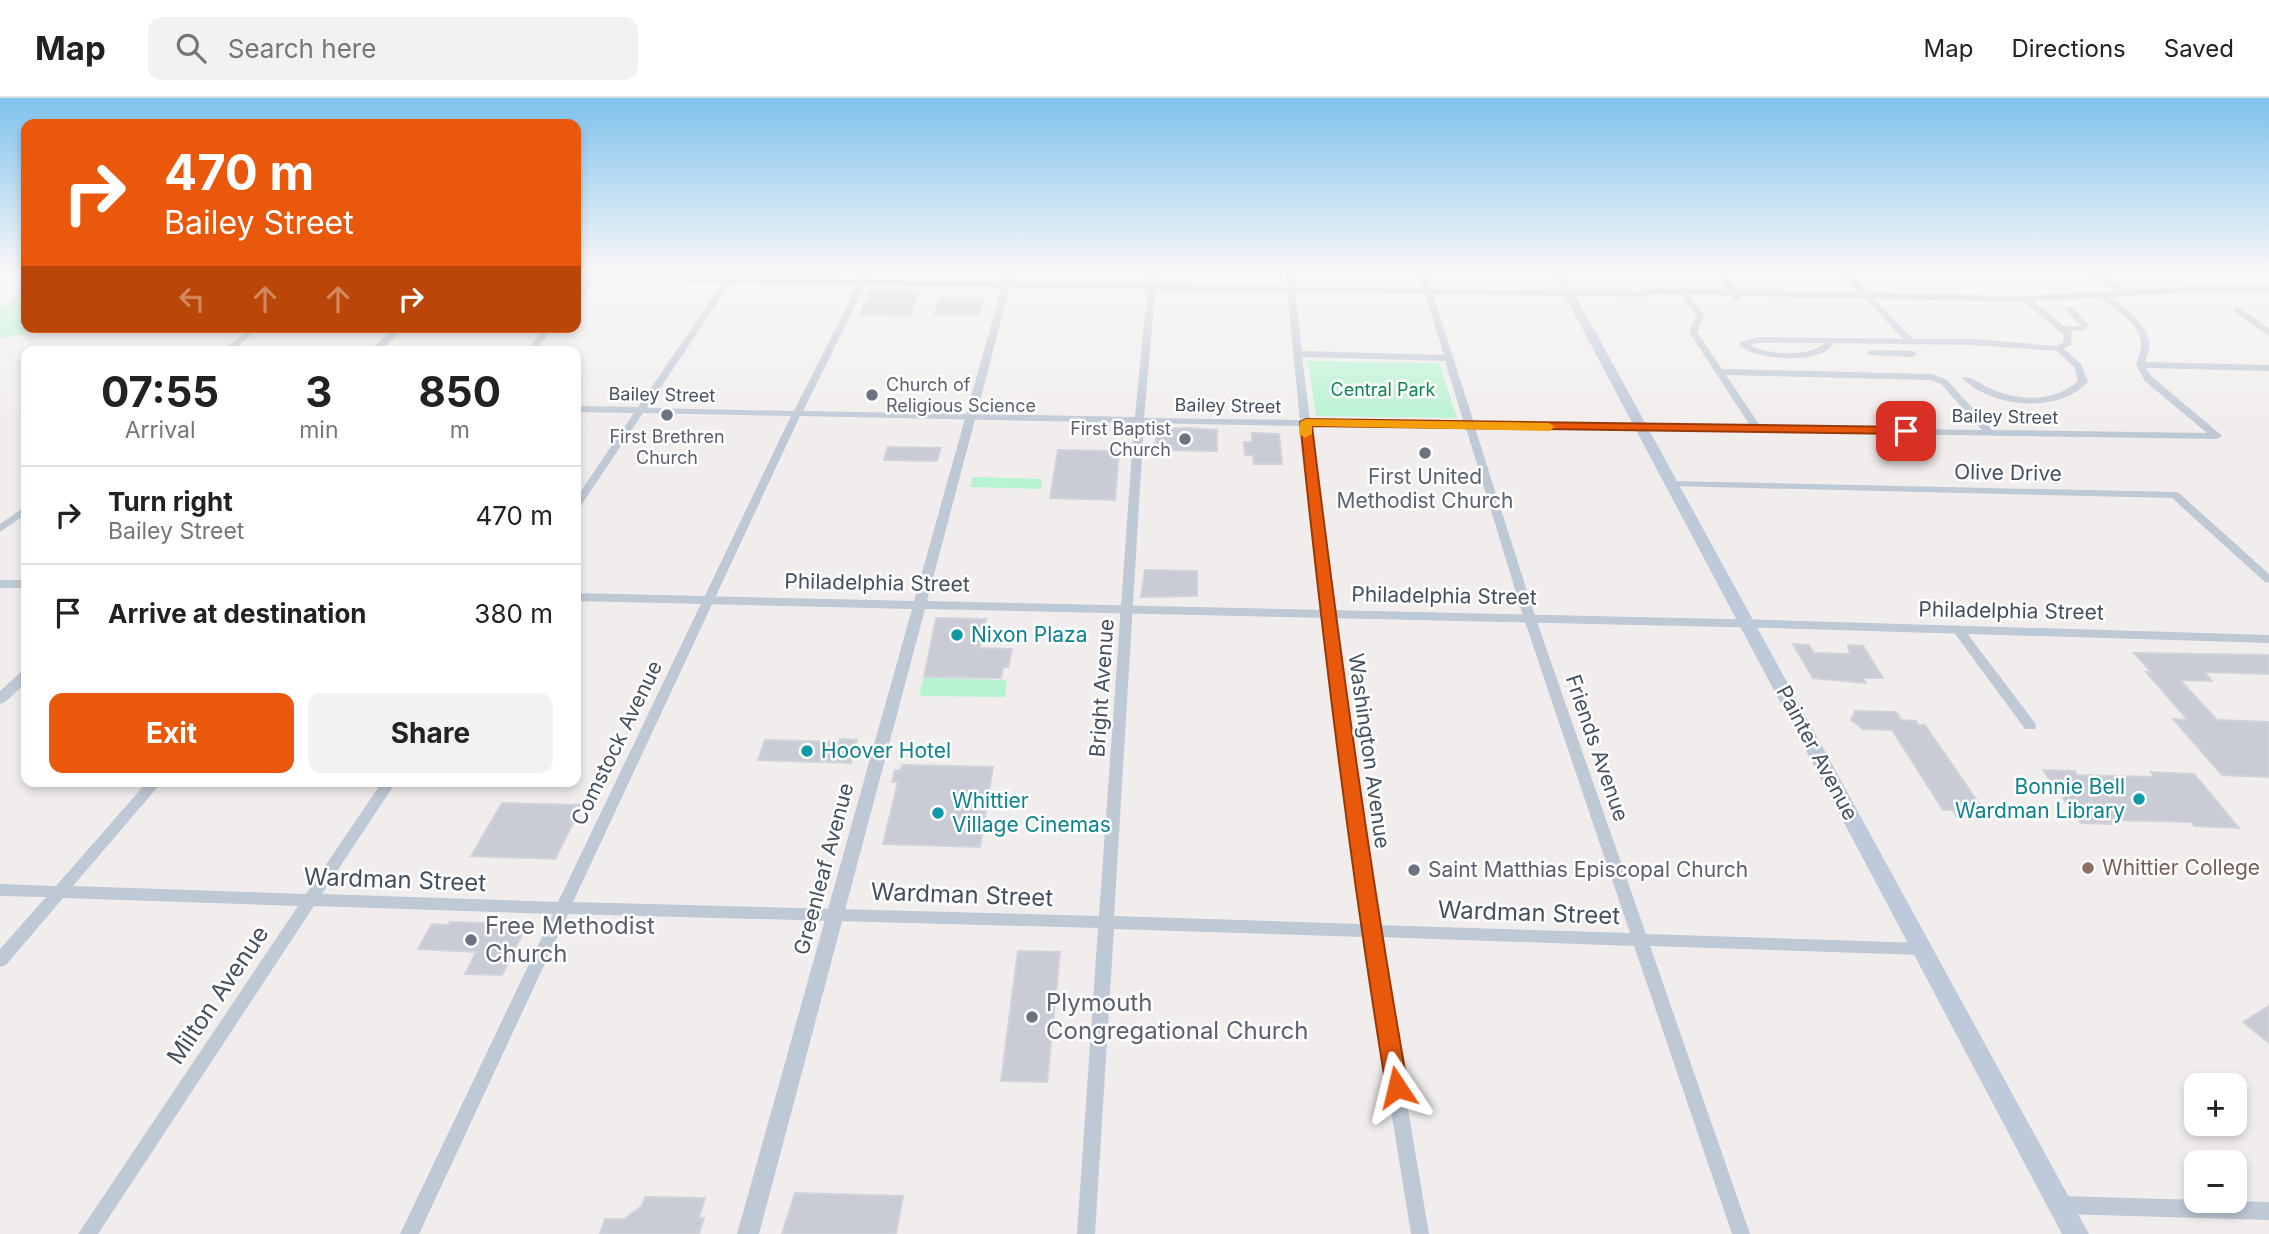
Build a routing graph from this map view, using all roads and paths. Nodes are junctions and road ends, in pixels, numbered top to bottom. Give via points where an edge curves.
1 (699, 325) edge
2 (842, 325) edge
3 (996, 325) edge
4 (1148, 325) edge
5 (1296, 325) edge
6 (1438, 325) edge
7 (1586, 325) edge
8 (1696, 325) edge
9 (1895, 325) edge
10 (2059, 325) edge
11 (2085, 325) edge
12 (2136, 325) edge
13 (2064, 329) junction
14 (249, 333) edge
15 (394, 333) edge
16 (1833, 341) junction
17 (1910, 341) junction
18 (1882, 342) junction
19 (232, 346) edge
20 (380, 346) edge
21 (2059, 349) junction
22 (1871, 353) dead end
23 (1894, 353) junction
24 (1300, 354) junction
25 (1913, 354) dead end
26 (1447, 358) junction
27 (2140, 365) junction
28 (2269, 368) edge
29 (1718, 372) junction
30 (1967, 379) dead end
31 (581, 409) edge
32 (641, 410) junction
33 (797, 413) junction
34 (971, 417) junction
35 (1139, 420) junction
36 (1306, 422) junction
37 (1470, 425) junction
38 (1755, 427) junction
39 (1642, 428) junction
40 (1990, 433) junction
41 (1672, 484) junction
42 (581, 498) edge
43 (21, 513) edge
44 (0, 530) edge
45 (2266, 575) edge
46 (0, 584) edge
47 (21, 584) edge
48 (581, 597) edge
49 (709, 600) junction
50 (920, 605) junction
51 (1129, 609) junction
52 (1328, 614) junction
53 (1531, 619) junction
54 (1747, 624) junction
55 (1959, 631) junction
56 (2269, 639) edge
57 (21, 680) edge
58 (0, 699) edge
59 (2030, 726) dead end
60 (151, 787) edge
61 (386, 787) edge
62 (0, 890) edge
63 (59, 892) junction
64 (310, 900) junction
65 (561, 908) junction
66 (835, 914) junction
67 (1105, 923) junction
68 (1370, 931) junction
69 (1641, 940) junction
70 (1922, 949) junction
71 (0, 960) edge
72 (2060, 1205) junction
73 (2269, 1211) edge
74 (87, 1234) edge
75 (409, 1234) edge
76 (748, 1234) edge
77 (1086, 1234) edge
78 (1420, 1234) edge
79 (1741, 1234) edge
80 (2076, 1234) edge

1 - 32 street
2 - 33 street, Comstock Avenue
3 - 34 street, Greenleaf Avenue
4 - 35 street, Bright Avenue
5 - 24 street, Washington Avenue
6 - 26 street, Friends Avenue
7 - 39 main road, Painter Avenue
8 - 29 street via 1693,332
9 - 17 street
10 - 13 street
11 - 13 street
12 - 27 street via 2146,347
13 - 21 street via 2070,338
14 - 19 street
15 - 20 street
16 - 16 street via 1758,340 1743,344 1756,352 1807,354
16 - 18 street
17 - 18 street
17 - 21 street
18 - 23 street
21 - 30 street via 2078,366 2084,382 2056,399 2005,395 1979,388
22 - 23 street
23 - 25 street
24 - 26 street
24 - 36 street, Washington Avenue
26 - 37 street, Friends Avenue
27 - 28 street
27 - 40 street, Bailey Street via 2148,379 2217,436
29 - 38 street
29 - 40 street via 1932,377 1944,382
31 - 32 street, Bailey Street
32 - 33 street, Bailey Street
32 - 42 street
33 - 34 street, Bailey Street
33 - 49 street, Comstock Avenue
34 - 35 street, Bailey Street
34 - 50 street, Greenleaf Avenue
35 - 36 street, Bailey Street
35 - 51 street, Bright Avenue
36 - 37 street, Bailey Street
36 - 52 street, Washington Avenue
37 - 39 street, Bailey Street
37 - 53 street, Friends Avenue
38 - 39 street, Bailey Street
38 - 40 street, Bailey Street
39 - 41 main road, Painter Avenue
41 - 45 street, Olive Drive via 2175,495
41 - 54 main road, Painter Avenue
43 - 44 street
46 - 47 street
48 - 49 street, Philadelphia Street
49 - 50 street, Philadelphia Street
49 - 65 street, Comstock Avenue
50 - 51 street, Philadelphia Street
50 - 66 street, Greenleaf Avenue
51 - 52 street, Philadelphia Street
51 - 67 street, Bright Avenue
52 - 53 street, Philadelphia Street
52 - 68 street, Washington Avenue
53 - 54 street, Philadelphia Street
53 - 69 street, Friends Avenue
54 - 55 street, Philadelphia Street
54 - 70 main road, Painter Avenue
55 - 56 street, Philadelphia Street
55 - 59 street
57 - 58 street
60 - 63 street
61 - 64 street, Milton Avenue
62 - 63 street, Wardman Street
63 - 64 street, Wardman Street
63 - 71 street
64 - 65 street, Wardman Street
64 - 74 street, Milton Avenue
65 - 66 street, Wardman Street
65 - 75 street, Comstock Avenue
66 - 67 street, Wardman Street
66 - 76 street, Greenleaf Avenue
67 - 68 street, Wardman Street
67 - 77 street, Bright Avenue
68 - 69 street, Wardman Street
68 - 78 street, Washington Avenue
69 - 70 street, Wardman Street
69 - 79 street, Friends Avenue
70 - 72 main road, Painter Avenue
72 - 73 street
72 - 80 main road, Painter Avenue

